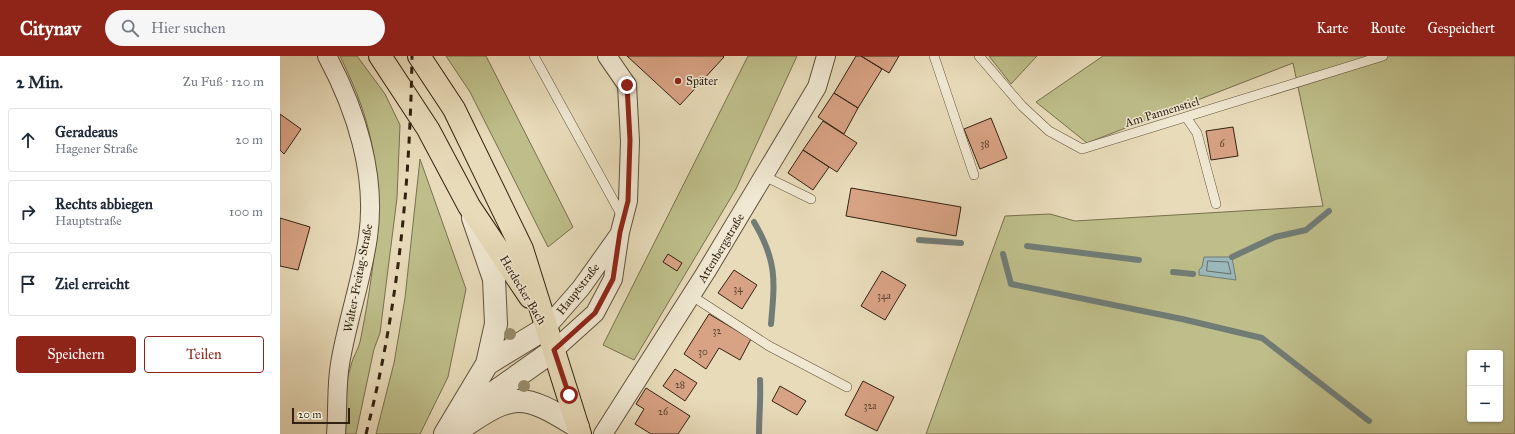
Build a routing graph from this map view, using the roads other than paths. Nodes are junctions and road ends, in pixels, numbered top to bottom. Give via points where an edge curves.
1 (327, 56) edge
2 (380, 56) edge
3 (419, 56) edge
4 (534, 56) edge
5 (607, 56) edge
6 (826, 56) edge
7 (934, 56) edge
8 (979, 56) edge
9 (1383, 56) edge
10 (1186, 117) junction
11 (974, 175) dead end
12 (764, 176) junction
13 (811, 198) dead end
14 (1216, 204) dead end
15 (469, 206) junction
16 (622, 226) junction
17 (692, 296) junction
18 (546, 328) junction
19 (554, 350) junction
20 (487, 364) junction
21 (848, 387) dead end
22 (579, 430) edge
23 (453, 432) edge
24 (336, 434) edge
25 (604, 434) edge

1 - 24 street, Walter-Freitag-Straße via 342,84 360,136 369,190 370,222 366,251 340,364
2 - 15 main road, Herdecker Bach via 428,129
3 - 18 main road, Herdecker Bach via 454,109 522,249
4 - 16 lane
5 - 16 street, Hauptstraße via 627,85 630,140 628,201
6 - 12 street, Attenbergstraße via 817,87
7 - 11 lane
8 - 10 lane, Am Pannenstiel via 1022,106 1049,132 1082,149
9 - 10 lane, Am Pannenstiel
10 - 14 lane via 1197,133
12 - 13 lane
12 - 17 street, Attenbergstraße
15 - 18 main road, Herdecker Bach via 530,297
15 - 20 street, Hauptstraße via 494,279 496,324
16 - 18 street, Hauptstraße via 581,288
16 - 19 street, Hauptstraße via 613,279 595,313
17 - 21 lane via 769,346
17 - 25 street, Attenbergstraße
18 - 19 main road
18 - 20 street, Hauptstraße
19 - 22 main road
19 - 23 street, Hauptstraße via 496,391
20 - 23 street, Hauptstraße
22 - 23 street via 551,410 535,403 518,400 491,408

